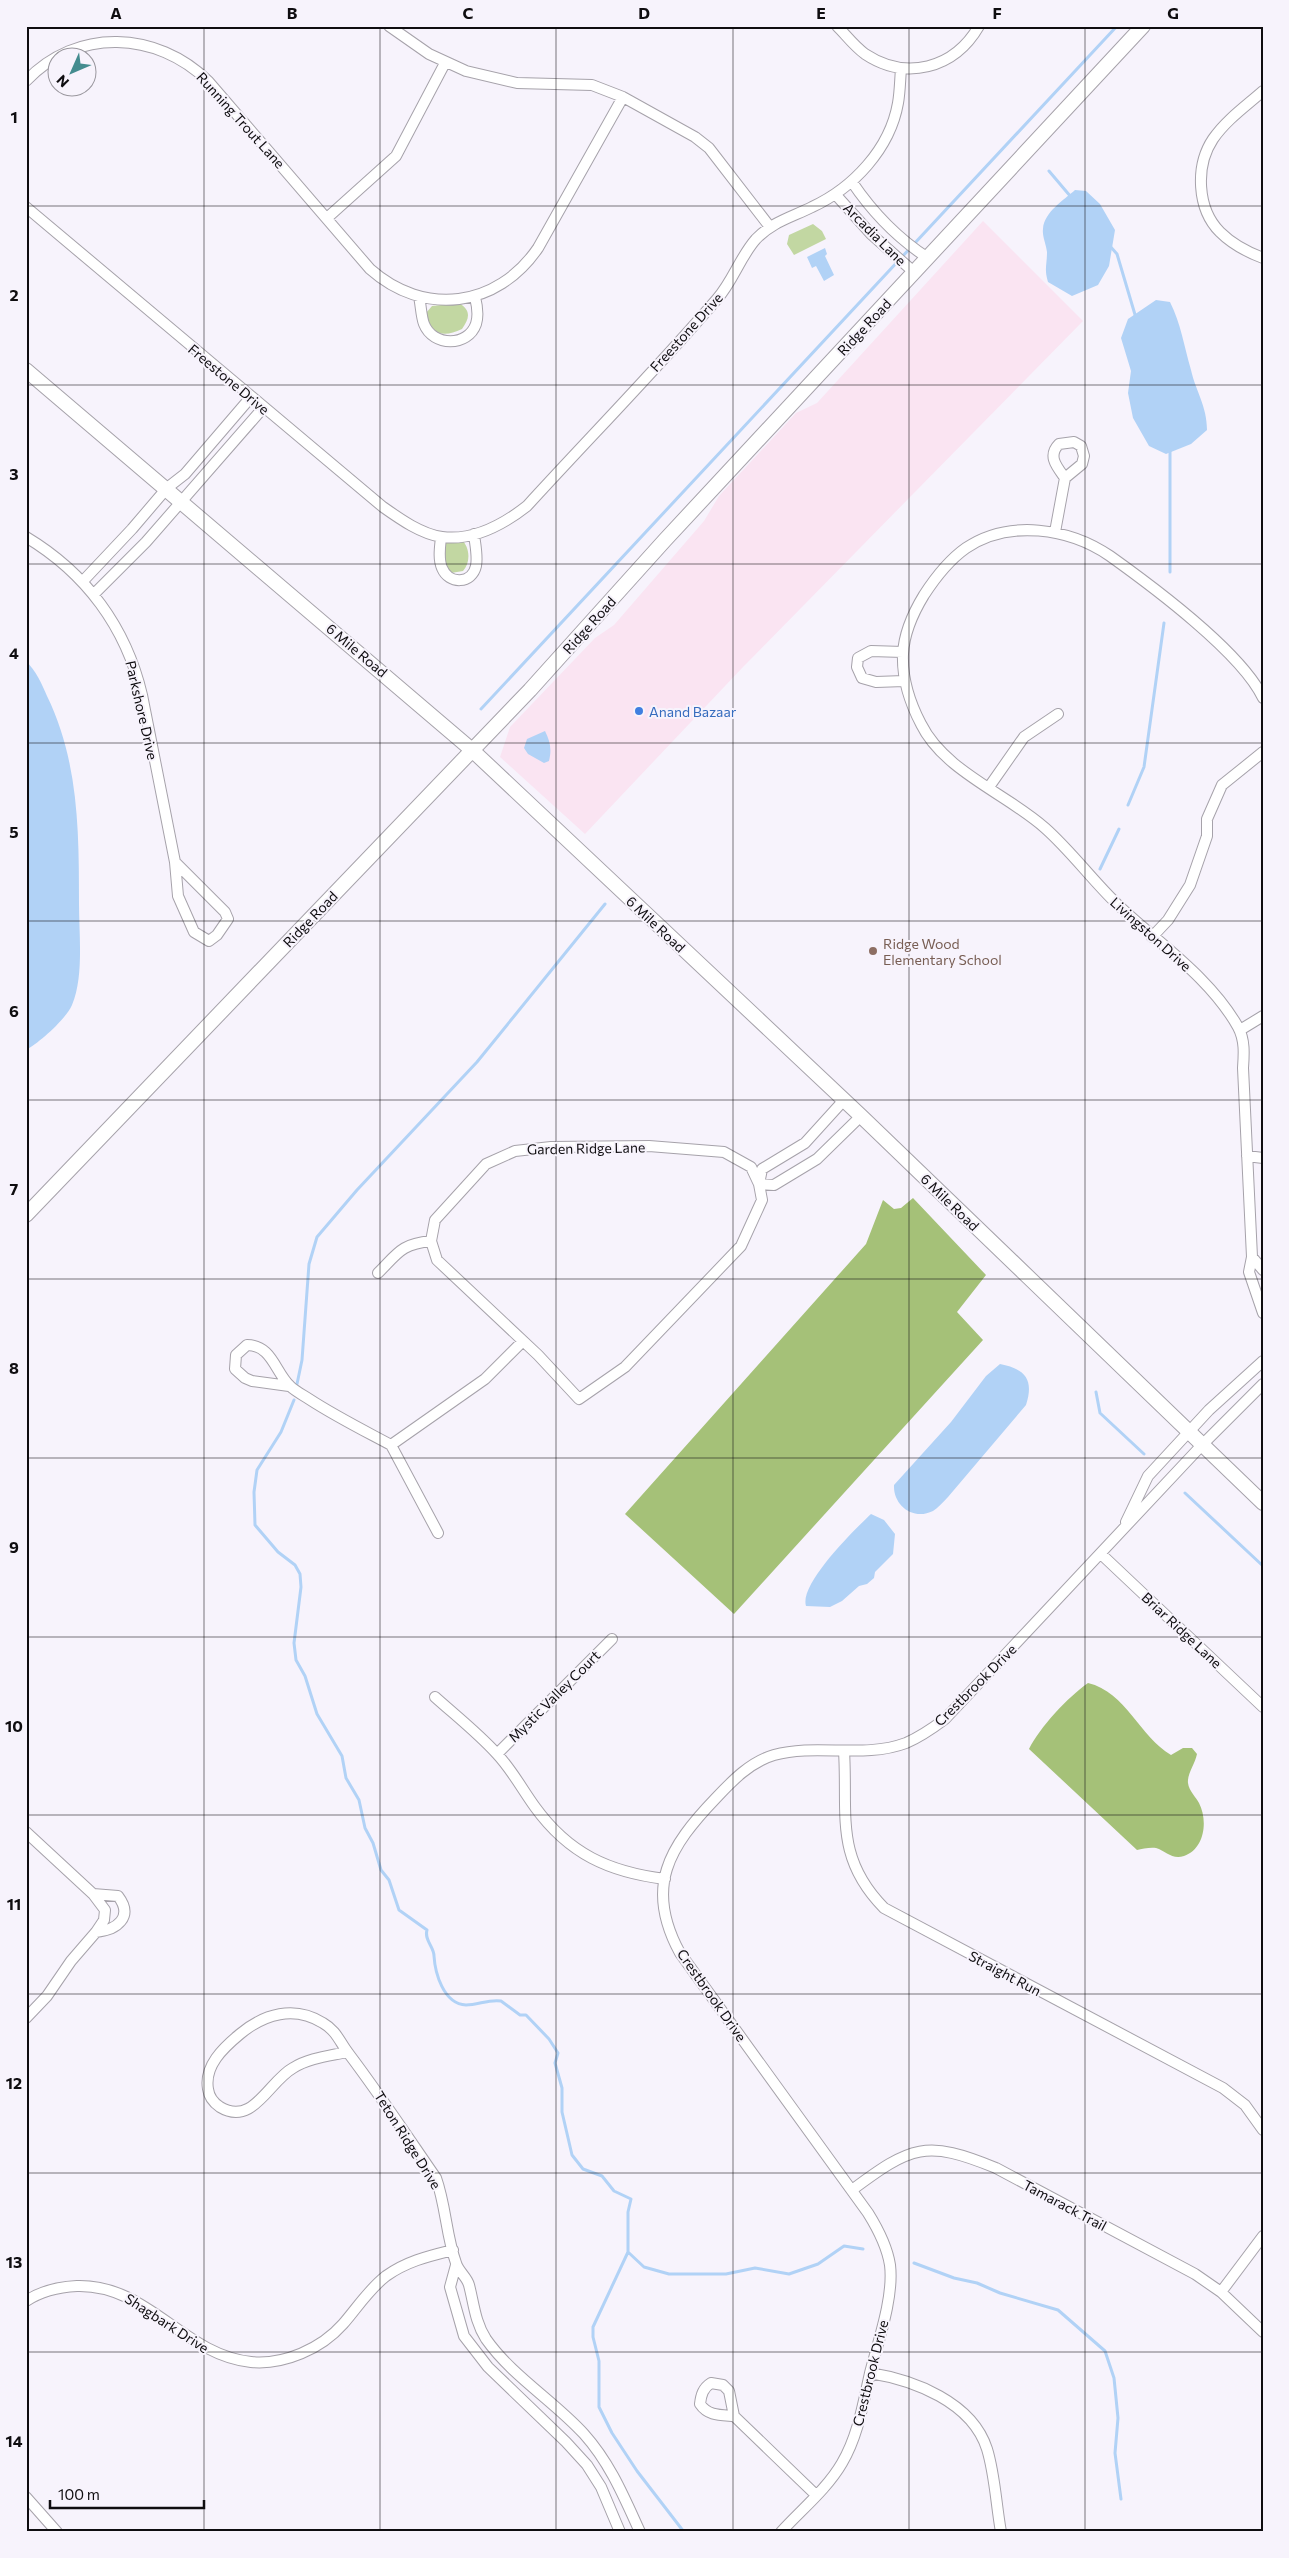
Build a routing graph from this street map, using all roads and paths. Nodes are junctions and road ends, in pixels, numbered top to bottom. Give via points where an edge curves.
1 (389, 26) edge
2 (837, 26) edge
3 (979, 26) edge
4 (1143, 26) edge
5 (444, 63) junction
6 (901, 69) junction
7 (26, 81) edge
8 (1263, 91) edge
9 (623, 97) junction
10 (852, 182) junction
11 (836, 194) junction
12 (26, 207) edge
13 (327, 218) junction
14 (770, 226) junction
15 (928, 258) junction
16 (1263, 258) edge
17 (914, 274) junction
18 (419, 297) junction
19 (475, 297) junction
20 (26, 370) edge
21 (251, 397) junction
22 (264, 408) junction
23 (1065, 478) dead end
24 (167, 488) junction
25 (180, 500) junction
26 (1055, 532) junction
27 (474, 534) junction
28 (26, 537) edge
29 (441, 537) junction
30 (82, 581) junction
31 (94, 594) junction
32 (903, 652) junction
33 (904, 681) junction
34 (1263, 698) edge
35 (1058, 714) dead end
36 (472, 750) junction
37 (1263, 752) edge
38 (988, 787) junction
39 (175, 862) junction
40 (1152, 937) junction
41 (1263, 1016) edge
42 (1240, 1030) junction
43 (844, 1100) junction
44 (861, 1116) junction
45 (1246, 1156) junction
46 (1263, 1158) edge
47 (759, 1184) junction
48 (26, 1215) edge
49 (431, 1241) junction
50 (1252, 1257) junction
51 (1263, 1270) edge
52 (378, 1273) dead end
53 (1263, 1313) edge
54 (523, 1341) junction
55 (1263, 1361) edge
56 (1263, 1384) edge
57 (289, 1386) junction
58 (1188, 1432) junction
59 (390, 1444) junction
60 (1202, 1445) junction
61 (1263, 1503) edge
62 (1124, 1528) junction
63 (438, 1533) dead end
64 (1101, 1554) junction
65 (612, 1639) dead end
66 (434, 1697) dead end
67 (1263, 1707) edge
68 (844, 1751) junction
69 (497, 1754) junction
70 (26, 1832) edge
71 (664, 1878) junction
72 (93, 1894) junction
73 (96, 1932) junction
74 (26, 2018) edge
75 (347, 2052) junction
76 (1263, 2130) edge
77 (852, 2190) junction
78 (1263, 2236) edge
79 (453, 2250) junction
80 (456, 2265) junction
81 (1221, 2292) junction
82 (26, 2301) edge
83 (1263, 2332) edge
84 (500, 2356) junction
85 (488, 2367) junction
86 (870, 2373) junction
87 (734, 2416) dead end
88 (601, 2454) junction
89 (587, 2465) junction
90 (816, 2495) junction
91 (26, 2497) edge
92 (57, 2532) edge
93 (620, 2532) edge
94 (640, 2532) edge
95 (781, 2532) edge
96 (1001, 2532) edge

1 - 5 street
2 - 6 street via 864,53
3 - 6 street via 961,50 945,61
4 - 15 street, Ridge Road
5 - 9 street via 500,80 592,85
5 - 13 street via 396,156
6 - 10 street, Freestone Drive via 898,102 889,129 874,157
7 - 13 street, Running Trout Lane via 59,56 96,44 136,43 169,52 208,80
8 - 16 street via 1213,139 1200,171 1208,212 1219,231 1236,246
9 - 14 street via 710,148
9 - 19 street, Running Trout Lane via 531,258 502,283
10 - 11 street, Freestone Drive
10 - 15 street, Arcadia Lane via 882,221
11 - 14 street, Freestone Drive
11 - 17 street, Arcadia Lane via 871,234
12 - 21 street, Freestone Drive
13 - 18 street, Running Trout Lane via 376,275
14 - 27 street, Freestone Drive via 748,249 719,297 527,506 499,525
15 - 17 street, Ridge Road
17 - 36 street, Ridge Road
18 - 19 street, Running Trout Lane via 436,300
18 - 19 street via 424,324 437,338 449,342 460,340 474,329 477,322
20 - 24 street, 6 Mile Road
21 - 22 street, Freestone Drive
21 - 24 street via 185,474
22 - 25 street via 198,484
22 - 29 street, Freestone Drive via 384,508 409,524
23 - 26 street
24 - 25 street, 6 Mile Road
24 - 30 street
25 - 31 street via 146,542
25 - 36 street, 6 Mile Road
26 - 32 street, Livingston Drive via 1000,534 966,548 940,573 917,607 909,623
26 - 34 street, Livingston Drive via 1076,538 1107,555 1144,582 1238,662
27 - 29 street, Freestone Drive
27 - 29 street via 476,566 468,578 461,581 450,578 441,567
28 - 30 street, Parkshore Drive via 50,552
30 - 31 street, Parkshore Drive
31 - 39 street, Parkshore Drive via 120,632 137,675
32 - 33 street, Livingston Drive
32 - 33 street via 872,651 858,658 857,667 862,678 876,682
33 - 38 street, Livingston Drive via 922,726 941,753
35 - 38 street via 1024,738
36 - 43 street, 6 Mile Road
36 - 48 street, Ridge Road
37 - 40 street via 1222,785 1207,819 1207,836 1190,885 1168,920
38 - 40 street, Livingston Drive via 1044,827
39 - 39 street, Parkshore Drive via 178,896 187,922 194,932 209,941 228,919 225,912
40 - 42 street, Livingston Drive via 1207,985
41 - 42 street
42 - 45 street, Livingston Drive via 1244,1050
43 - 44 street, 6 Mile Road
43 - 47 street via 805,1143 762,1169
44 - 47 street via 817,1159 774,1185
44 - 58 street, 6 Mile Road
45 - 46 street
45 - 50 street, Livingston Drive
47 - 49 street, Garden Ridge Lane via 751,1167 724,1152 648,1146 515,1150 486,1164 435,1220
47 - 54 street via 762,1200 741,1246 625,1367 579,1399
49 - 52 street via 411,1243
49 - 54 street via 437,1260
50 - 51 street
50 - 53 street, Livingston Drive via 1249,1272
54 - 59 street via 485,1379
55 - 58 street, Crestbrook Drive
56 - 60 street, Crestbrook Drive
57 - 57 street via 262,1349 247,1345 236,1355 235,1369 245,1378
57 - 59 street via 335,1416
58 - 60 street, 6 Mile Road
58 - 62 street, Crestbrook Drive via 1148,1476 1135,1498
59 - 63 street
60 - 61 street, 6 Mile Road
60 - 62 street, Crestbrook Drive
62 - 64 street, Crestbrook Drive
64 - 67 street, Briar Ridge Lane
64 - 68 street, Crestbrook Drive via 945,1719 906,1742 885,1748
65 - 69 street, Mystic Valley Court
66 - 69 street
68 - 71 street, Crestbrook Drive via 809,1750 772,1756 736,1777 679,1841
68 - 76 street, Straight Run via 845,1826 849,1850 862,1880 884,1908 1223,2088 1245,2106
69 - 71 street via 536,1809 593,1861 617,1870
70 - 72 street
71 - 77 street, Crestbrook Drive via 666,1918 680,1954
72 - 73 street via 105,1910 104,1920
72 - 73 street via 118,1896 125,1914 111,1930
73 - 74 street
75 - 75 street, Teton Ridge Drive via 340,2037 321,2021 294,2014 266,2016 238,2035 216,2057 208,2068 208,2094 215,2104 228,2111 243,2111 255,2106 292,2068 313,2059
75 - 79 street, Teton Ridge Drive via 436,2178
77 - 81 street, Tamarack Trail via 880,2168 906,2155 927,2150 964,2155 996,2168 1173,2261
77 - 86 street, Crestbrook Drive via 877,2228 890,2265 888,2296
78 - 81 street
79 - 80 street, Teton Ridge Drive
79 - 82 street, Shagbark Drive via 422,2257 394,2270 329,2336 300,2354 268,2362 238,2360 214,2353 137,2301 113,2291 72,2286 45,2292
80 - 84 street, Teton Ridge Drive via 469,2283 478,2323
80 - 85 street, Teton Ridge Drive via 450,2287 458,2320 464,2336
81 - 83 street, Tamarack Trail
84 - 85 street
84 - 88 street, Teton Ridge Drive via 582,2432
85 - 89 street, Teton Ridge Drive
86 - 90 street, Crestbrook Drive via 848,2452
86 - 96 street via 940,2394 973,2425 986,2446
87 - 90 street
88 - 89 street
88 - 94 street, Teton Ridge Drive via 611,2468
89 - 93 street, Teton Ridge Drive via 601,2487
90 - 95 street, Crestbrook Drive
91 - 92 street

